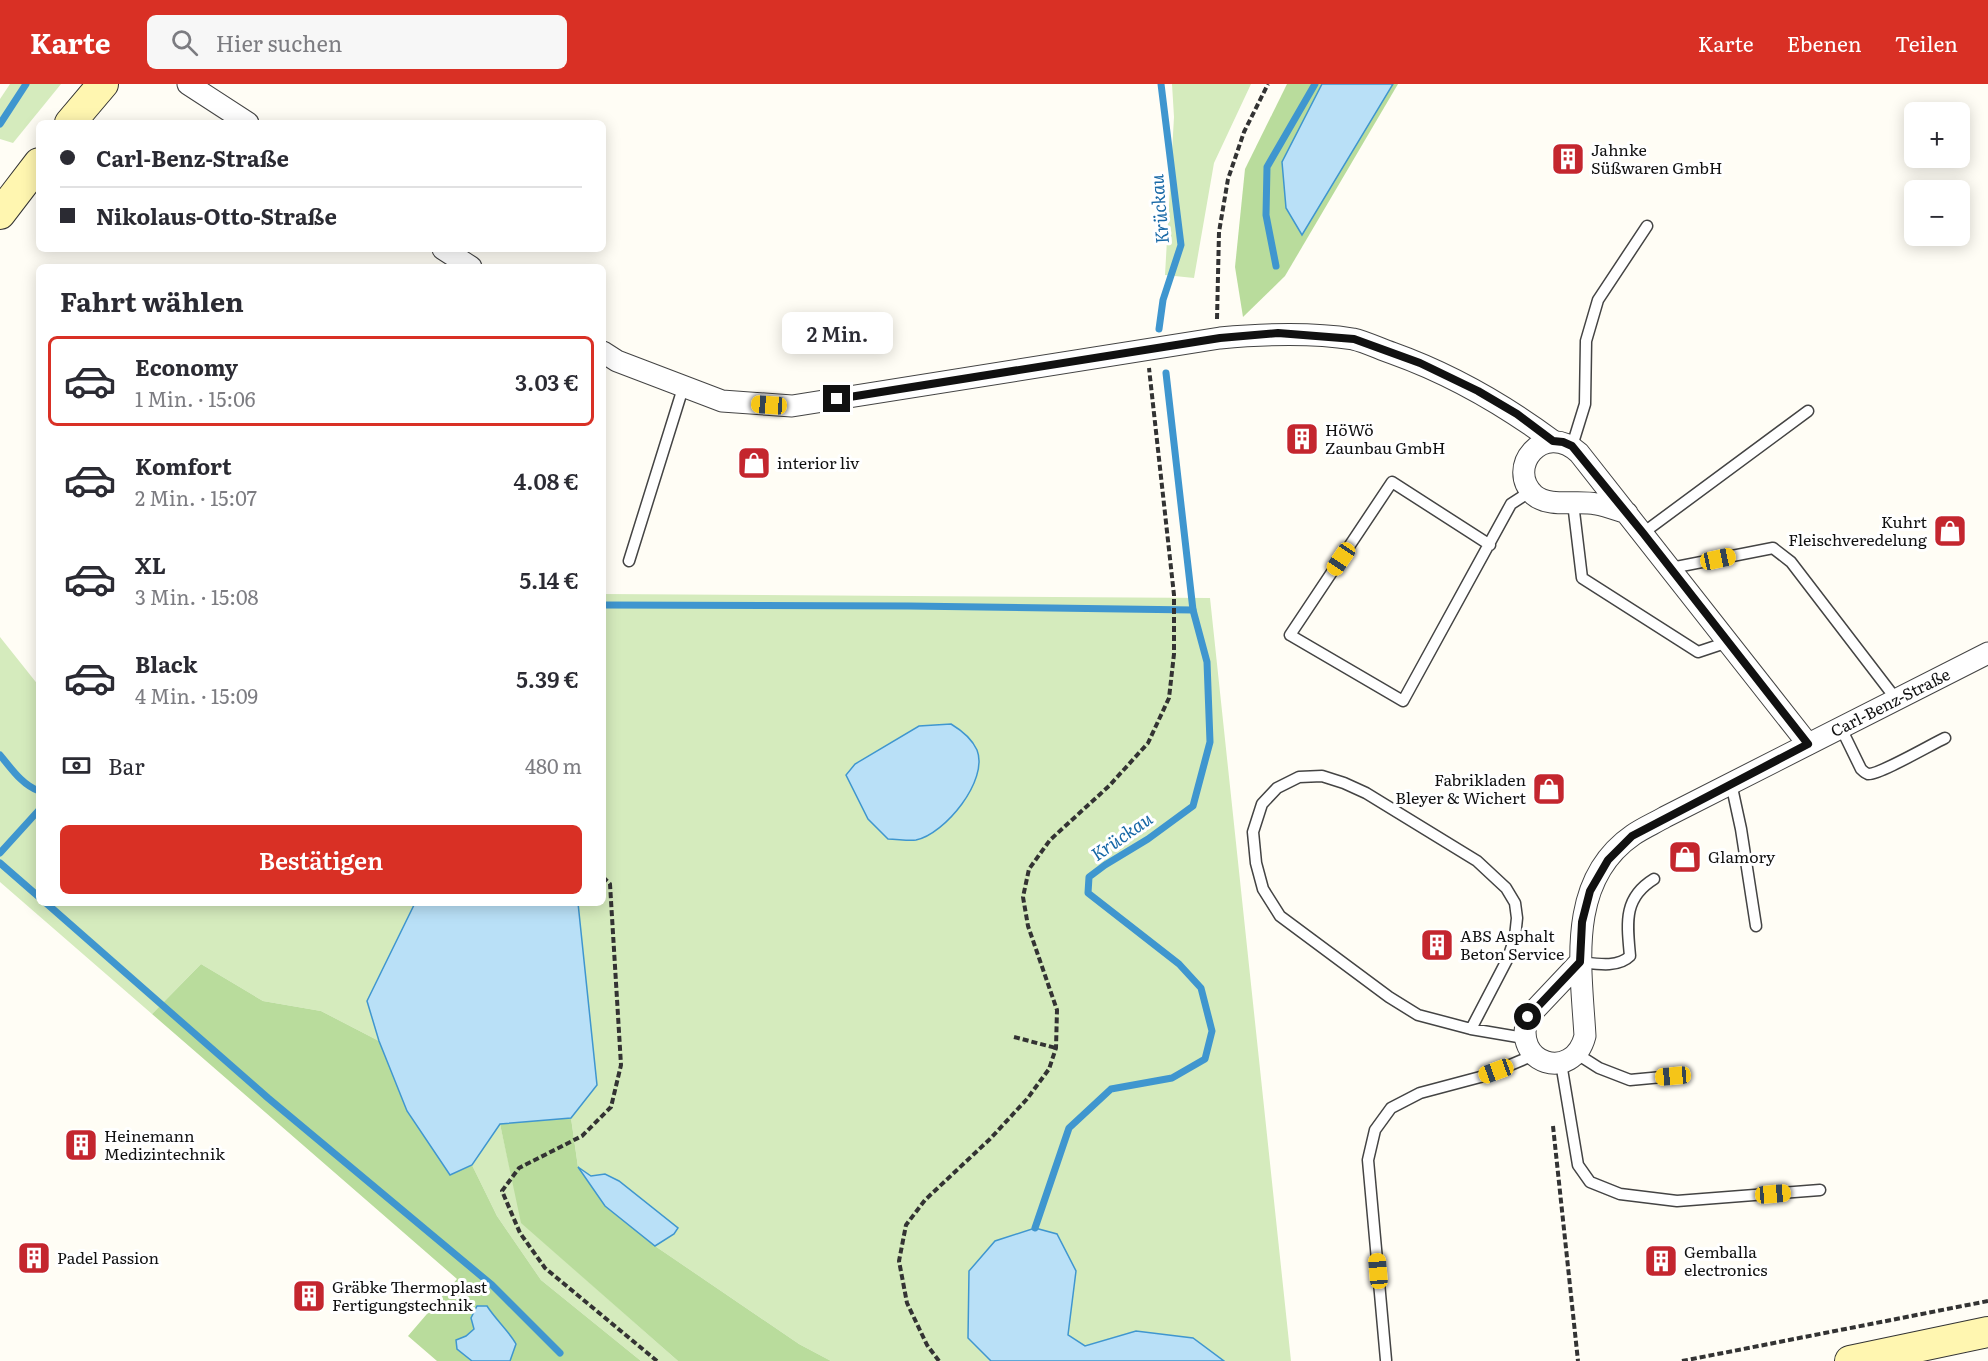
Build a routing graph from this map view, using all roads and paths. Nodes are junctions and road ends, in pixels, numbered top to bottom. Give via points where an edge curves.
1 (103, 84) edge
2 (188, 84) edge
3 (1268, 84) edge
4 (73, 120) edge
5 (243, 120) edge
6 (36, 167) edge
7 (0, 214) edge
8 (1647, 226) dead end
9 (448, 252) edge
10 (466, 264) edge
11 (1220, 338) junction
12 (1147, 349) junction
13 (606, 354) edge
14 (683, 388) junction
15 (1808, 411) dead end
16 (1562, 444) junction
17 (1531, 491) junction
18 (1573, 503) junction
19 (1627, 513) junction
20 (1643, 533) junction
21 (1490, 544) junction
22 (629, 561) dead end
23 (1671, 568) junction
24 (1728, 642) junction
25 (1988, 653) edge
26 (1896, 699) junction
27 (1840, 728) junction
28 (1945, 738) dead end
29 (1808, 744) junction
30 (1731, 783) junction
31 (1654, 879) dead end
32 (606, 880) edge
33 (1756, 926) dead end
34 (1580, 962) junction
35 (1471, 1029) junction
36 (1014, 1037) dead end
37 (1529, 1046) junction
38 (1056, 1048) junction
39 (1569, 1058) junction
40 (1673, 1076) dead end
41 (1552, 1119) dead end
42 (1820, 1190) dead end
43 (1988, 1301) edge
44 (1988, 1332) edge
45 (1386, 1360) edge
46 (657, 1361) edge
47 (939, 1361) edge
48 (1578, 1361) edge
49 (1682, 1361) edge
50 (1850, 1361) edge

1 - 4 main road
2 - 5 street
3 - 11 path via 1244,132 1228,179 1219,232 1216,313
6 - 7 main road
8 - 16 lane via 1598,300 1586,341 1585,404
9 - 10 street
11 - 12 street
11 - 16 street via 1278,333 1354,339 1420,363 1478,391
12 - 14 street via 792,406 722,401
12 - 38 path via 1174,595 1169,698 1148,743 1109,786 1050,840 1029,869 1023,897 1028,926 1057,1010
13 - 14 street
14 - 22 lane
15 - 20 lane
16 - 17 street via 1543,444 1528,457 1524,477
16 - 19 street
17 - 18 street via 1542,500
17 - 21 lane via 1511,504
18 - 19 street via 1596,504
18 - 24 lane via 1582,578 1698,652
19 - 20 street
20 - 23 street
21 - 21 lane via 1403,701 1290,635 1392,482
23 - 24 street
23 - 26 lane via 1773,548 1791,562
24 - 29 street
25 - 26 street, Carl-Benz-Straße
26 - 27 street, Carl-Benz-Straße
27 - 28 lane via 1861,769 1870,774
27 - 29 street, Carl-Benz-Straße
29 - 30 street, Carl-Benz-Straße
30 - 33 lane
30 - 34 street, Carl-Benz-Straße via 1632,836 1608,860 1590,891 1582,922
31 - 34 lane via 1643,886 1630,908 1630,956 1624,962
32 - 46 path via 610,884 621,1065 611,1107 582,1136 519,1168 502,1191 520,1233 545,1268
34 - 37 street via 1528,1017 1525,1027
34 - 39 street, Carl-Benz-Straße via 1586,1036 1583,1046
35 - 35 lane via 1418,1015 1280,916 1263,890 1253,832 1262,804 1277,788 1299,777 1323,776 1366,792 1477,861 1506,888 1515,903 1515,937
35 - 37 lane
36 - 38 path
37 - 39 street via 1542,1061 1551,1064
37 - 45 lane via 1484,1076 1420,1093 1391,1108 1374,1130 1368,1160
38 - 47 path via 1049,1069 1028,1099 925,1200 906,1225 899,1261 907,1303
39 - 40 lane via 1630,1080
39 - 42 lane via 1578,1165 1590,1182 1620,1194 1677,1202
41 - 48 path
43 - 49 path
44 - 50 main road

